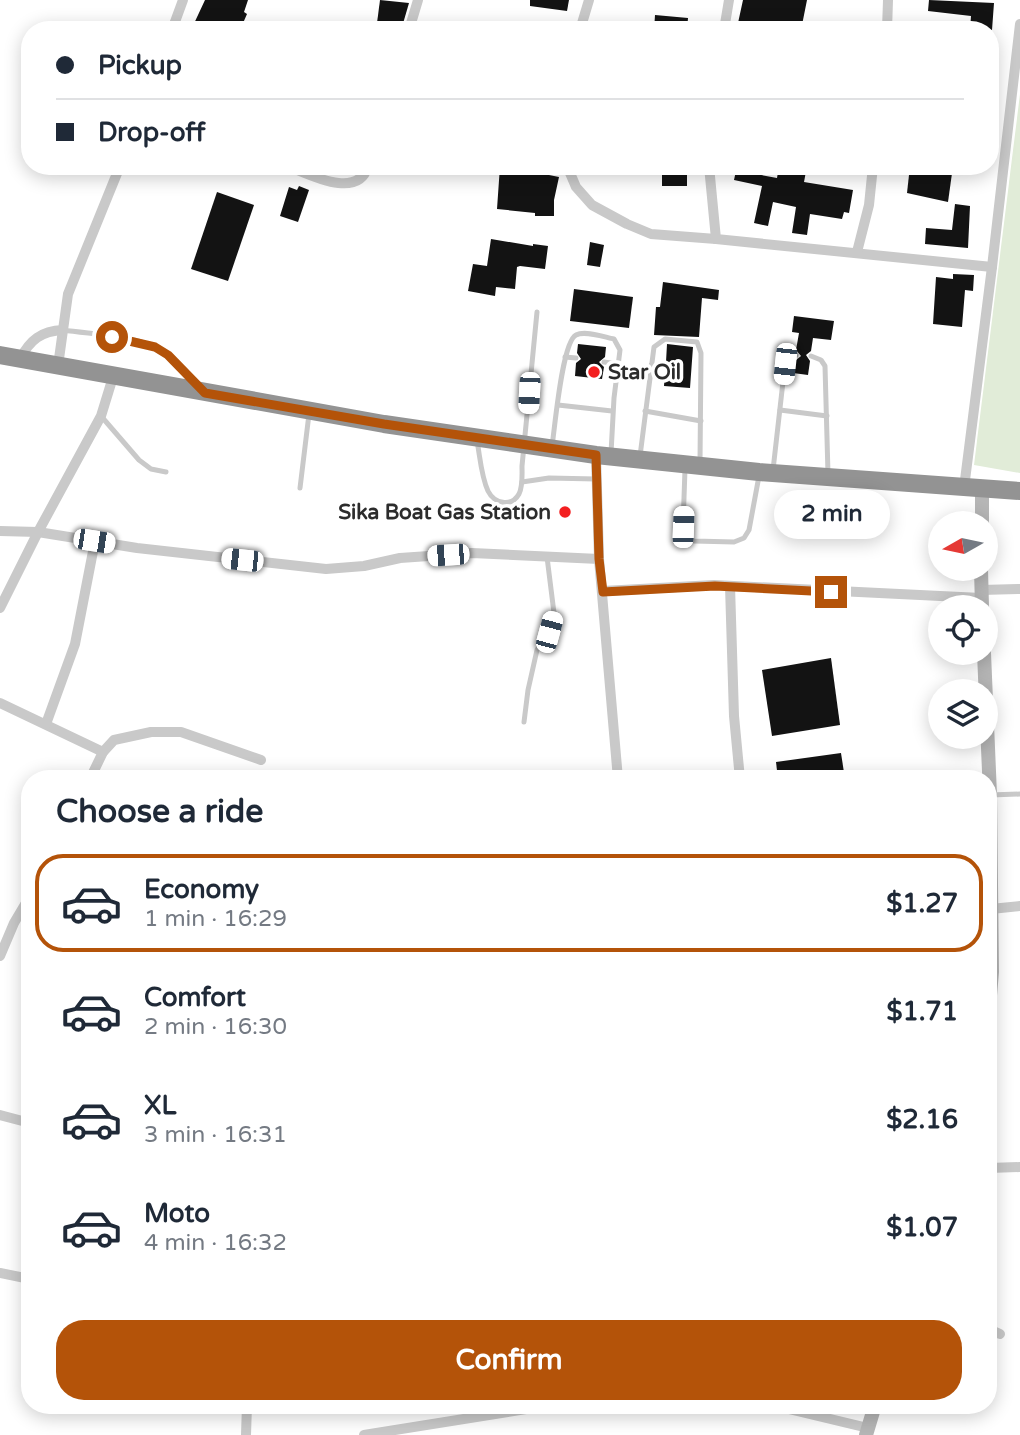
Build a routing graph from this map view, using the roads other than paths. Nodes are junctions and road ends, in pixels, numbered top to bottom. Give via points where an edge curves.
1 (184, 0) edge
2 (418, 0) edge
3 (589, 0) edge
4 (729, 0) edge
5 (888, 0) edge
6 (176, 21) edge
7 (412, 21) edge
8 (583, 21) edge
9 (726, 21) edge
10 (887, 21) edge
11 (1020, 24) edge
12 (116, 175) edge
13 (312, 175) edge
14 (365, 175) edge
15 (571, 175) edge
16 (710, 175) edge
17 (872, 175) edge
18 (716, 239) junction
19 (857, 252) junction
20 (992, 267) junction
21 (537, 312) dead end
22 (63, 330) junction
23 (0, 355) edge
24 (796, 355) dead end
25 (810, 356) dead end
26 (565, 357) junction
27 (576, 358) dead end
28 (20, 359) junction
29 (604, 362) dead end
30 (618, 364) junction
31 (651, 365) junction
32 (58, 366) junction
33 (665, 367) dead end
34 (691, 369) dead end
35 (701, 370) junction
36 (113, 377) junction
37 (205, 393) junction
38 (558, 405) junction
39 (780, 410) junction
40 (309, 411) junction
41 (612, 411) junction
42 (645, 411) junction
43 (101, 416) junction
44 (827, 416) junction
45 (702, 421) junction
46 (477, 438) junction
47 (524, 445) junction
48 (551, 449) junction
49 (603, 456) junction
50 (639, 460) junction
51 (692, 465) junction
52 (166, 472) dead end
53 (766, 473) junction
54 (828, 477) junction
55 (597, 479) junction
56 (522, 482) junction
57 (300, 488) dead end
58 (964, 488) junction
59 (982, 489) junction
60 (1020, 491) edge
61 (982, 511) edge
62 (0, 531) edge
63 (38, 532) junction
64 (94, 541) junction
65 (547, 558) junction
66 (599, 559) junction
67 (730, 586) junction
68 (1020, 589) edge
69 (603, 592) junction
70 (928, 595) edge
71 (994, 595) edge
72 (0, 608) edge
73 (985, 665) edge
74 (0, 703) edge
75 (524, 722) dead end
76 (46, 724) junction
77 (103, 752) junction
78 (261, 760) dead end
79 (94, 770) edge
80 (617, 770) edge
81 (739, 770) edge
82 (989, 770) edge
83 (1020, 794) edge
84 (997, 795) edge
85 (1020, 906) edge
86 (997, 908) edge
87 (21, 914) edge
88 (0, 956) edge
89 (0, 1115) edge
90 (21, 1121) edge
91 (1020, 1167) edge
92 (997, 1168) edge
93 (0, 1273) edge
94 (21, 1277) edge
95 (997, 1333) edge
96 (1000, 1334) dead end
97 (247, 1414) edge
98 (496, 1414) edge
99 (805, 1414) edge
100 (872, 1414) edge
101 (867, 1431) edge
102 (246, 1435) edge
103 (367, 1435) edge

1 - 6 street
2 - 7 street
3 - 8 street
4 - 9 street
5 - 10 street
11 - 20 street
12 - 22 street via 68,294
13 - 14 street via 346,185
15 - 18 street via 592,205 627,224 651,234
16 - 18 street
17 - 19 street
18 - 19 street
19 - 20 street
20 - 58 street
21 - 47 lane
22 - 28 street via 33,339
22 - 32 street
22 - 37 lane via 155,347
23 - 28 highway
24 - 39 lane via 785,364
25 - 44 lane via 825,366
26 - 27 lane
26 - 30 lane via 569,342 581,333 614,339 620,350
26 - 38 lane
28 - 32 highway
29 - 30 lane
30 - 41 lane
31 - 33 lane
31 - 35 lane via 659,342 696,342
31 - 42 lane
32 - 36 highway
34 - 35 lane
35 - 45 lane
36 - 37 highway
36 - 43 street
37 - 40 highway
38 - 41 lane
38 - 48 lane
39 - 44 lane
39 - 53 lane
40 - 46 highway
40 - 57 lane
41 - 49 lane
42 - 45 lane
42 - 50 lane
43 - 52 lane via 139,460
43 - 63 street
44 - 54 lane
45 - 51 lane
46 - 47 highway
46 - 56 lane via 488,492 496,500 512,502
47 - 48 highway
47 - 56 lane
48 - 49 highway
49 - 50 highway
49 - 55 street
50 - 51 highway
51 - 53 highway
51 - 53 lane via 683,527 686,537 694,541 744,538
53 - 54 highway
54 - 58 highway
55 - 56 lane
55 - 66 street
58 - 59 highway
59 - 60 highway
59 - 61 street
62 - 63 street
63 - 64 street
63 - 72 street
64 - 65 street via 326,569 472,553
64 - 76 street via 75,644
65 - 66 street
65 - 75 lane via 554,613 537,650
66 - 69 street
67 - 69 street
67 - 70 street
67 - 81 street
68 - 71 street
69 - 80 street
73 - 82 street
74 - 76 street
76 - 77 street
77 - 78 street via 114,740 151,732 181,732
77 - 79 street
83 - 84 lane
85 - 86 street
87 - 88 street
89 - 90 street
91 - 92 street
93 - 94 street
95 - 96 street
97 - 102 street
98 - 103 street
99 - 101 street
100 - 101 street

